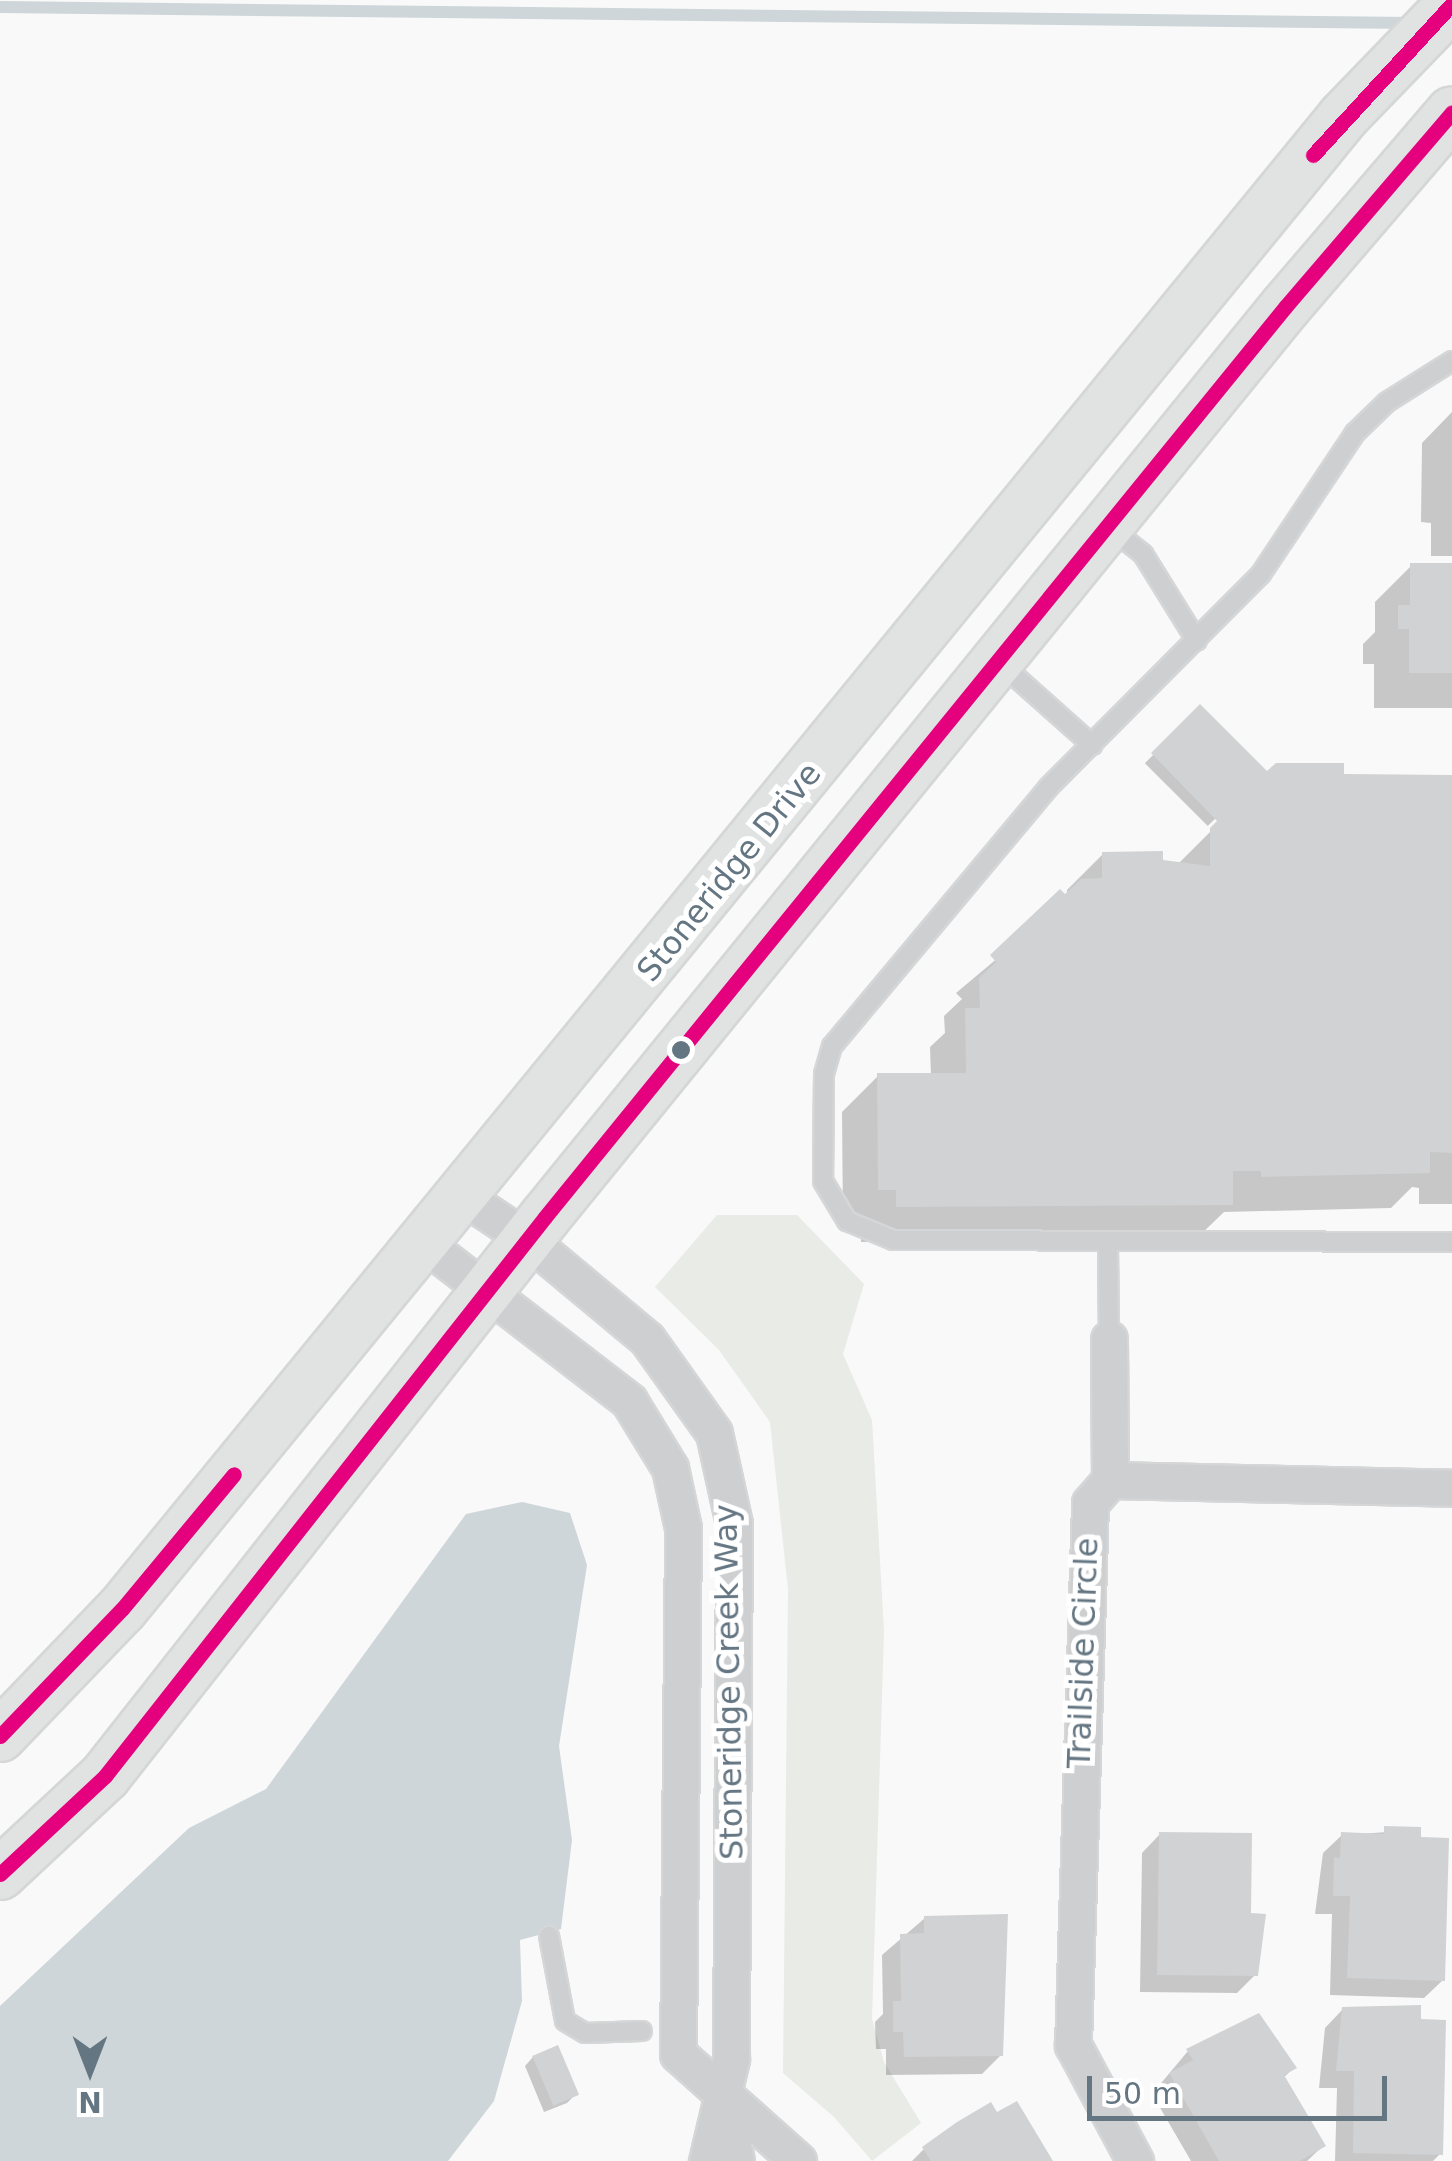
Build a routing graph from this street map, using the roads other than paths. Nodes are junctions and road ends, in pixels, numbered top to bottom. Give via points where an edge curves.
1 (1452, 4) edge
2 (1452, 112) edge
3 (1452, 361) edge
4 (1108, 526) junction
5 (1197, 641) junction
6 (997, 660) junction
7 (1092, 745) junction
8 (464, 1197) junction
9 (527, 1240) junction
10 (1452, 1242) edge
11 (424, 1244) junction
12 (1108, 1245) junction
13 (483, 1294) junction
14 (1109, 1339) joint
15 (1110, 1480) junction
16 (1452, 1488) edge
17 (0, 1736) edge
18 (0, 1874) edge
19 (550, 1936) dead end
20 (642, 2031) dead end
21 (724, 2100) junction
22 (707, 2161) edge
23 (736, 2161) edge
24 (798, 2161) edge
25 (1135, 2161) edge

1 - 8 main road, Stoneridge Drive via 1343,117
2 - 4 main road
3 - 5 lane via 1387,402 1356,433 1262,574
4 - 5 lane via 1143,554
4 - 6 main road
5 - 7 lane
6 - 7 lane
6 - 9 main road
7 - 12 lane via 832,1046 824,1074 823,1181 847,1222 893,1240
8 - 9 street, Stoneridge Creek Way
8 - 11 main road, Stoneridge Drive
9 - 13 main road
9 - 21 street, Stoneridge Creek Way via 647,1339 714,1433 734,1524 731,2059
10 - 12 lane
11 - 13 street, Stoneridge Creek Way
11 - 17 main road, Stoneridge Drive via 122,1609
12 - 14 lane
13 - 18 main road via 106,1776
13 - 21 street, Stoneridge Creek Way via 628,1401 670,1468 683,1528 678,2054
14 - 15 street
15 - 16 street
15 - 25 street, Trailside Circle via 1090,1502 1084,1535 1073,2045
19 - 20 lane via 566,2021 584,2033
21 - 22 street, Stoneridge Creek Way
21 - 23 street, Stoneridge Creek Way
21 - 24 street, Stoneridge Creek Way

